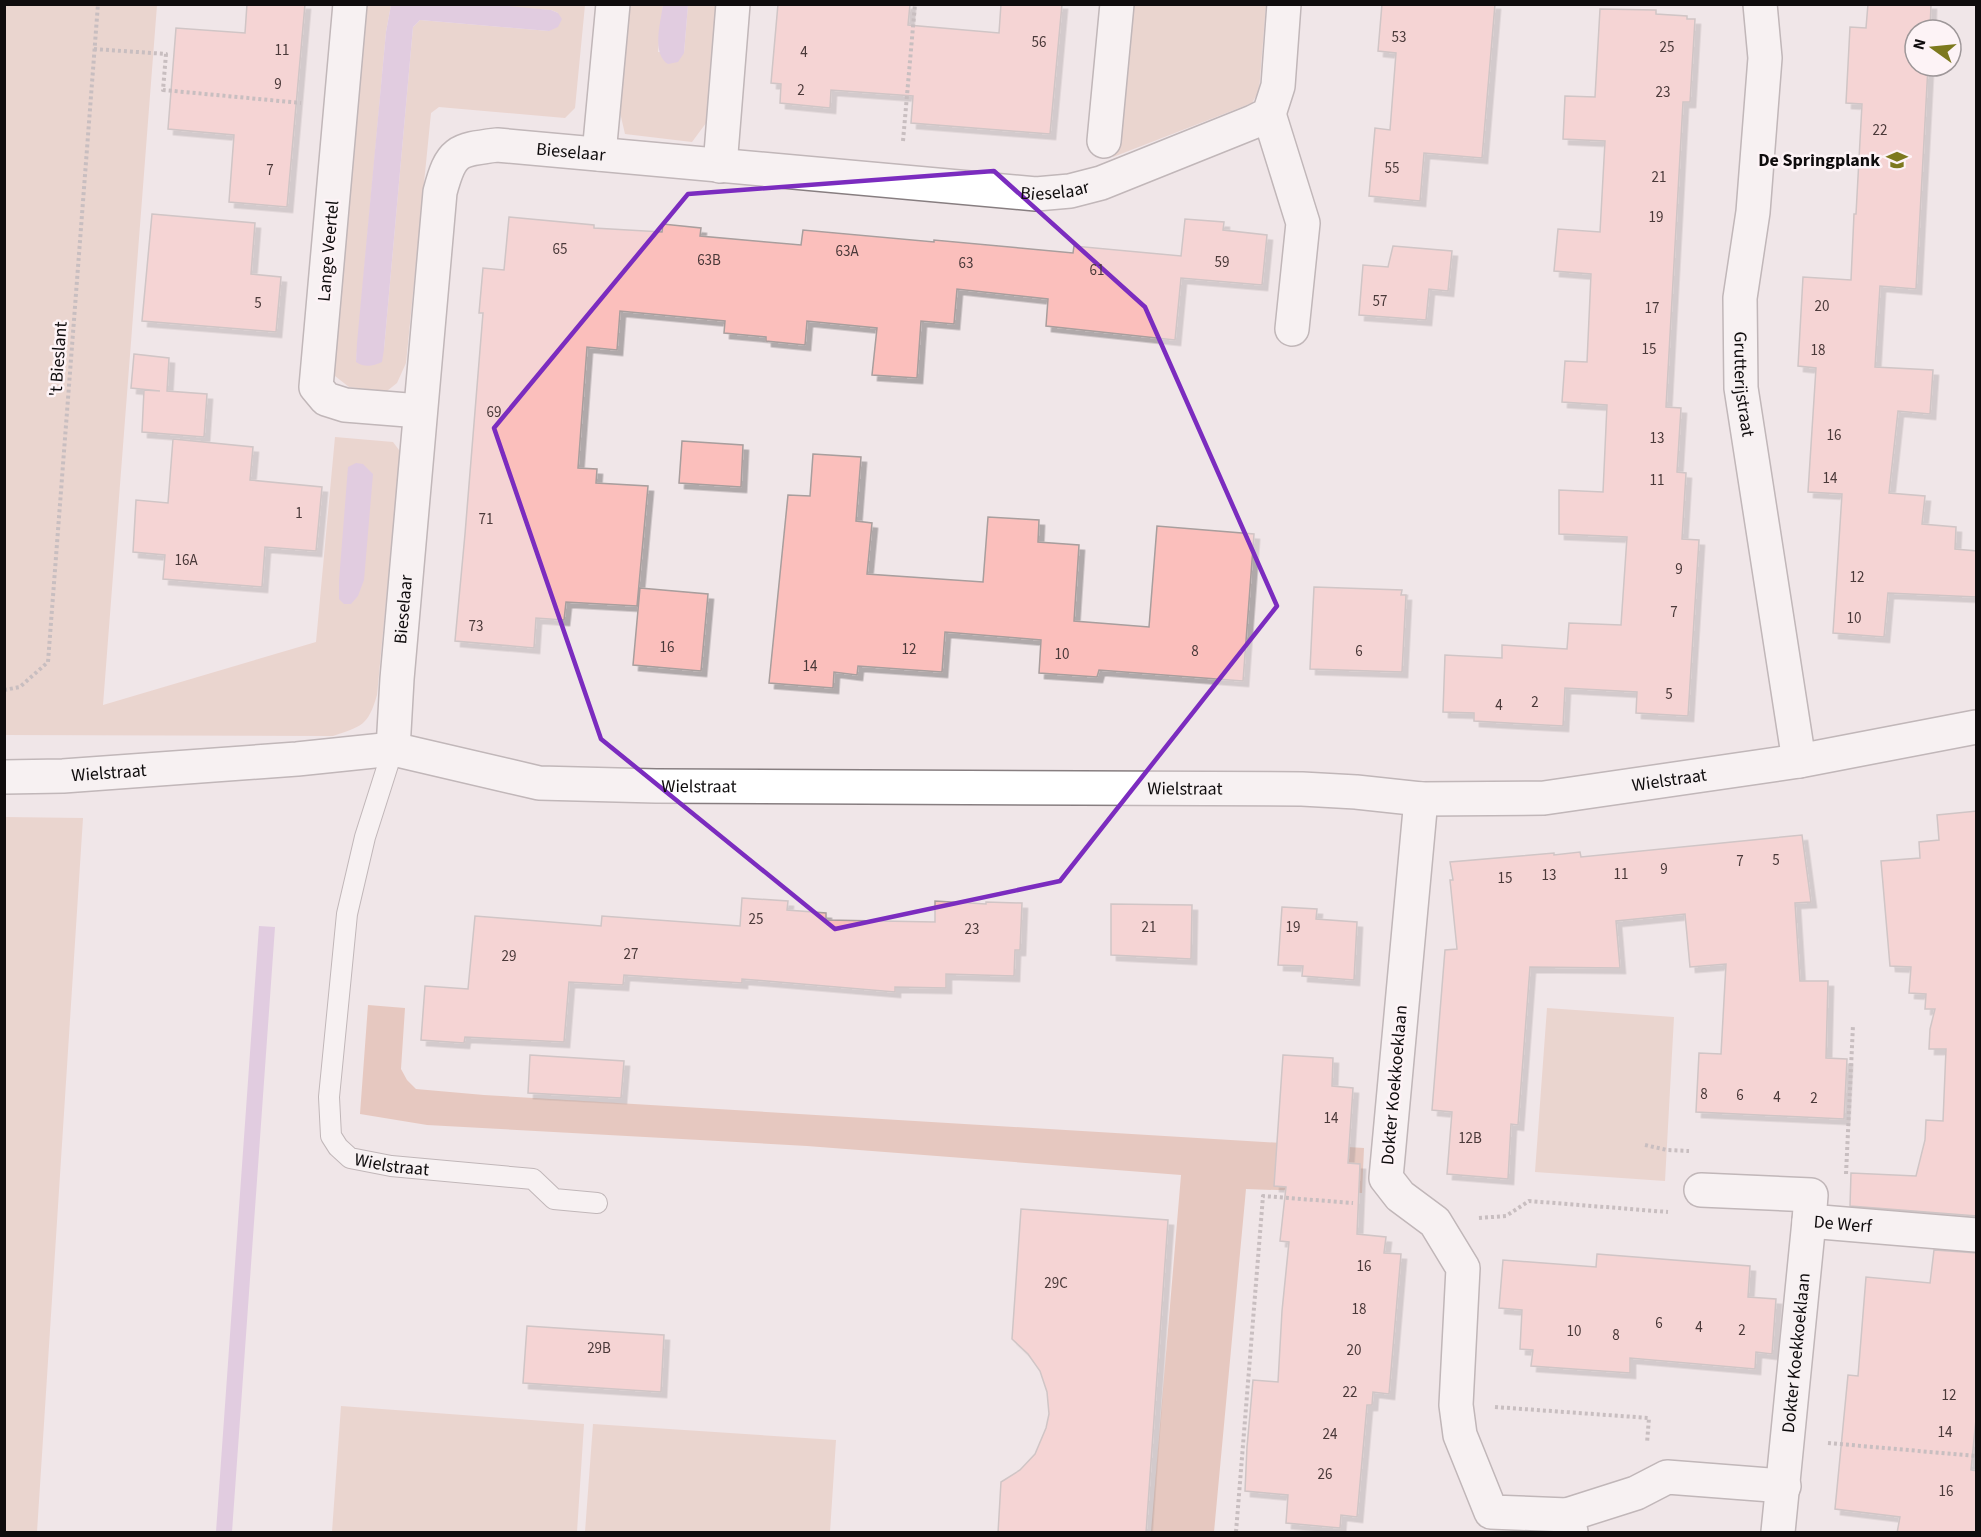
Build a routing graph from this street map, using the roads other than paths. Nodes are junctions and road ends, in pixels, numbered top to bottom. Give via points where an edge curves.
1 (350, 4) edge
2 (613, 4) edge
3 (733, 4) edge
4 (1117, 4) edge
5 (1284, 4) edge
6 (1760, 4) edge
7 (1269, 114) junction
8 (1104, 141) dead end
9 (599, 154) junction
10 (720, 166) junction
11 (1292, 328) dead end
12 (420, 411) junction
13 (1977, 727) edge
14 (393, 749) junction
15 (1799, 761) junction
16 (4, 777) edge
17 (1421, 799) junction
18 (1701, 1190) dead end
19 (597, 1203) dead end
20 (1809, 1221) junction
21 (1977, 1235) edge
22 (1784, 1486) junction
23 (1489, 1522) edge
24 (1569, 1524) edge
25 (1778, 1533) edge

1 - 12 street, Lange Veertel via 316,387 326,399 345,405
2 - 9 street
3 - 10 street
4 - 8 street
5 - 7 street via 1278,86
6 - 15 street, Grutterijstraat via 1765,58 1753,212 1740,298 1741,388
7 - 10 street, Bieselaar via 1101,183 1070,191 1036,194
7 - 11 street via 1303,223
9 - 10 street, Bieselaar
9 - 12 street, Bieselaar via 497,145 465,149 447,165 440,192
12 - 14 street, Bieselaar
13 - 15 street, Wielstraat
14 - 16 street, Wielstraat via 203,766
14 - 17 street, Wielstraat via 539,783 1302,789
14 - 19 lane, Wielstraat via 346,914 329,1097 331,1136 350,1158 391,1167 533,1179 554,1200
15 - 17 street, Wielstraat via 1544,798
17 - 23 street, Dokter Koekkoeklaan via 1386,1178 1400,1196 1435,1222 1463,1268 1456,1404 1460,1435
18 - 20 street, De Werf via 1811,1195
20 - 21 street, De Werf
20 - 22 street, Dokter Koekkoeklaan
22 - 24 street, Dokter Koekkoeklaan via 1667,1477
22 - 25 street, Dokter Koekkoeklaan
23 - 24 street, Dokter Koekkoeklaan

